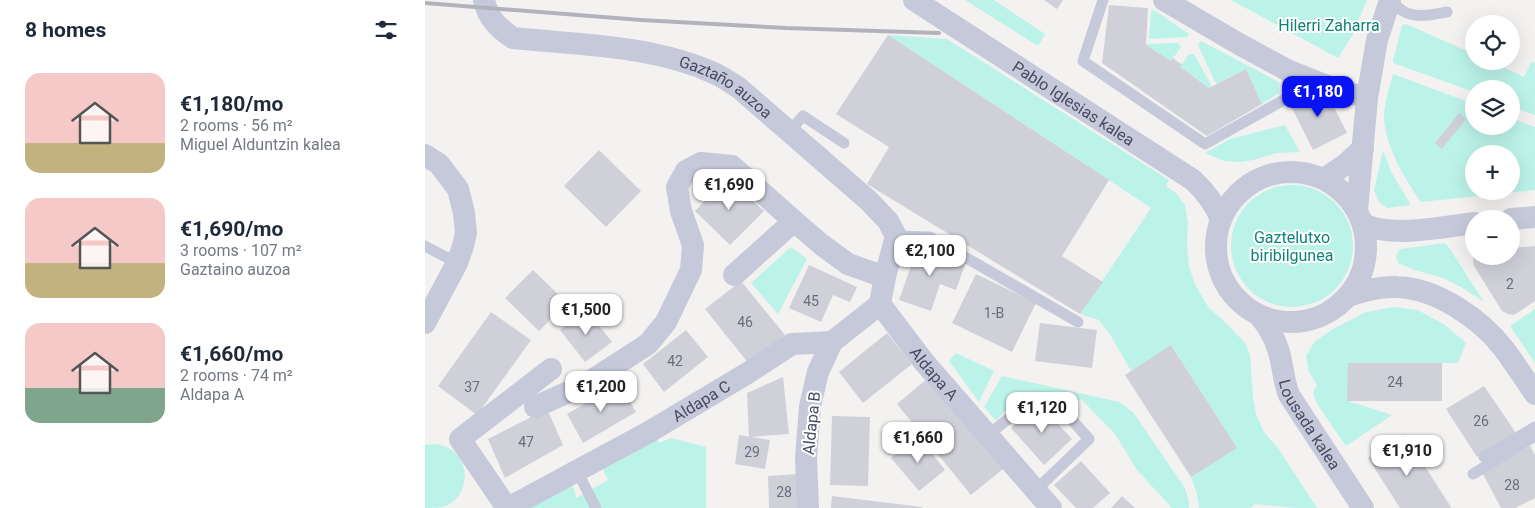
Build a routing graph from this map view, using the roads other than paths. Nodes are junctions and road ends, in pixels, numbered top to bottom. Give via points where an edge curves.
1 (484, 0) edge
2 (914, 0) edge
3 (1103, 0) edge
4 (1164, 0) edge
5 (1391, 0) edge
6 (1447, 12) dead end
7 (1287, 70) junction
8 (1367, 98) junction
9 (789, 132) junction
10 (844, 143) dead end
11 (1363, 148) junction
12 (425, 155) edge
13 (1324, 179) junction
14 (1360, 217) junction
15 (1535, 217) edge
16 (1221, 218) junction
17 (1520, 218) edge
18 (795, 221) junction
19 (1465, 224) edge
20 (896, 236) junction
21 (425, 246) edge
22 (1366, 258) junction
23 (457, 263) junction
24 (734, 275) dead end
25 (885, 277) junction
26 (1399, 287) junction
27 (1348, 296) junction
28 (872, 310) junction
29 (1259, 315) junction
30 (1307, 320) junction
31 (1078, 322) dead end
32 (425, 323) edge
33 (832, 342) junction
34 (1281, 364) junction
35 (551, 369) dead end
36 (1535, 394) edge
37 (1024, 406) dead end
38 (535, 407) dead end
39 (1073, 421) dead end
40 (1535, 427) edge
41 (988, 435) junction
42 (1535, 436) edge
43 (1484, 457) dead end
44 (577, 471) junction
45 (1473, 474) dead end
46 (1035, 490) junction
47 (512, 502) edge
48 (596, 508) edge
49 (808, 508) edge
50 (1051, 508) edge
51 (1363, 508) edge

1 - 9 street, Gaztaño auzoa via 493,22 513,38 633,50 694,65 739,88
2 - 16 street, Pablo Iglesias kalea via 1193,180 1205,191
3 - 7 lane via 1083,61 1205,144 1289,97
4 - 7 street
5 - 6 lane via 1404,12 1432,15
5 - 8 street via 1377,40
7 - 8 street
8 - 11 street
9 - 10 lane via 803,116
9 - 20 street, Gaztaño auzoa via 869,202 888,221
11 - 13 street
11 - 14 street
12 - 23 street via 439,164 458,189 466,233
13 - 14 street via 1343,192
13 - 16 street via 1298,172 1271,174 1246,186
14 - 19 street via 1380,230 1399,232
14 - 22 street via 1366,235
15 - 17 street
16 - 29 street via 1216,247 1221,274 1236,298
18 - 24 street
18 - 25 street via 848,264
18 - 38 street via 732,166 701,164 686,171 677,187 681,211 693,245 691,270 666,322 648,344 586,384
20 - 25 street
20 - 31 lane via 930,237
21 - 23 lane
22 - 26 street via 1382,276
22 - 27 street
23 - 32 street
25 - 28 street
26 - 27 street via 1373,289
26 - 36 street via 1443,300 1476,321 1504,349
27 - 30 street via 1329,311
28 - 33 street
28 - 41 street, Aldapa A via 925,362
29 - 30 street via 1278,321
29 - 34 street, Lousada kalea via 1274,338
30 - 34 street, Lousada kalea via 1291,339
33 - 44 street, Aldapa C via 792,344 649,432
33 - 49 street, Aldapa B via 818,372 810,406 806,458
34 - 51 street, Lousada kalea via 1289,395
35 - 47 street, Aldapa C via 460,439
37 - 41 lane
39 - 46 lane via 1089,439
40 - 43 lane
41 - 46 street, Aldapa A
42 - 45 lane
44 - 47 street, Aldapa C
44 - 48 lane
46 - 50 street, Aldapa A

